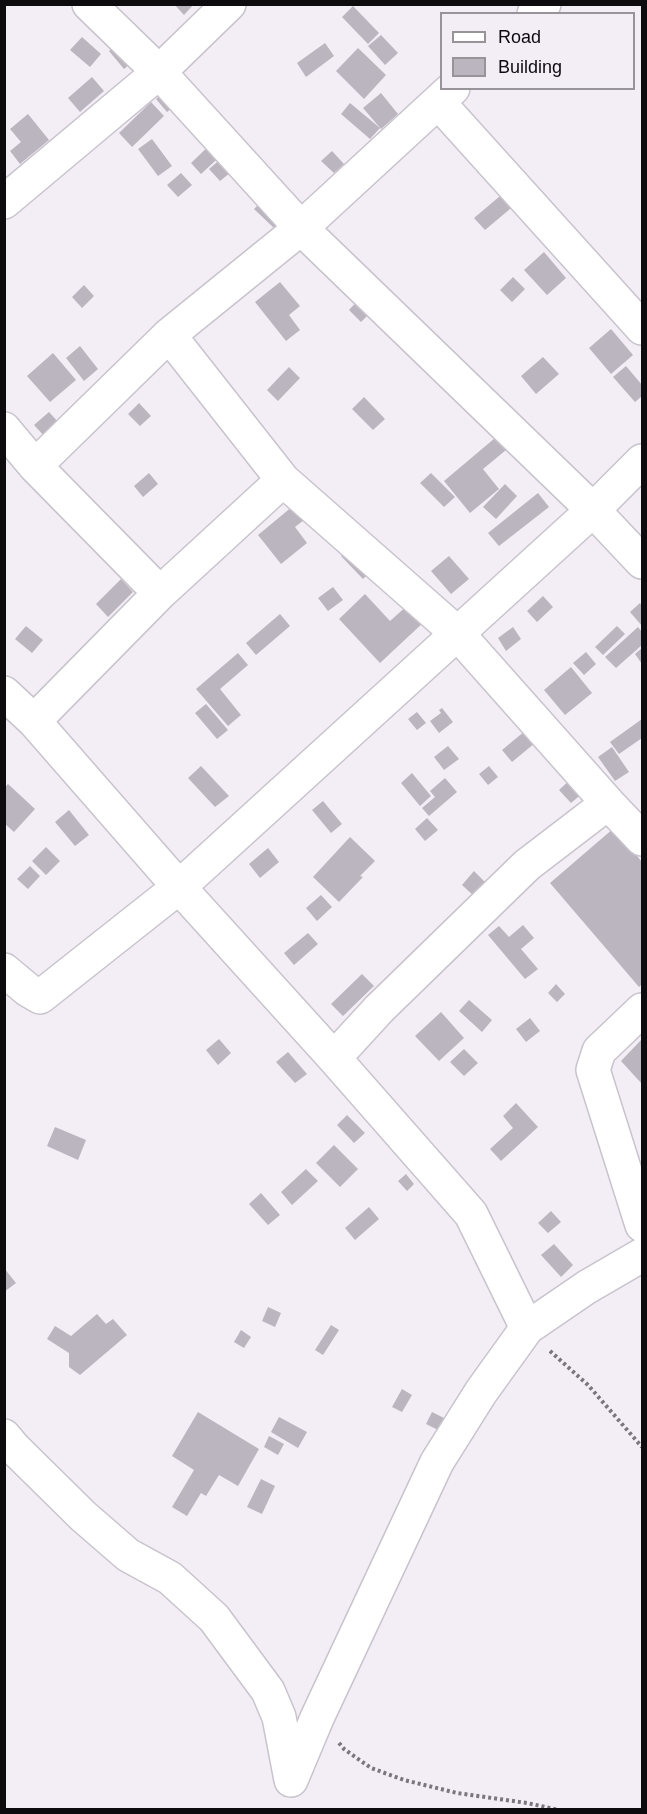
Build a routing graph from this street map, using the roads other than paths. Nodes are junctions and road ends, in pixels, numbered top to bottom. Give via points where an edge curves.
1 (89, 4) edge
2 (229, 4) edge
3 (159, 72) junction
4 (446, 95) edge
5 (4, 202) edge
6 (301, 228) junction
7 (642, 328) edge
8 (170, 335) junction
9 (4, 429) edge
10 (642, 461) edge
11 (35, 466) junction
12 (283, 480) junction
13 (593, 510) junction
14 (642, 562) edge
15 (160, 593) junction
16 (457, 633) junction
17 (4, 693) edge
18 (34, 722) junction
19 (608, 804) junction
20 (642, 838) edge
21 (179, 887) junction
22 (4, 970) edge
23 (642, 1010) edge
24 (334, 1058) junction
25 (642, 1225) edge
26 (642, 1255) edge
27 (527, 1328) junction
28 (4, 1436) edge

1 - 3 street
2 - 3 street
3 - 5 street
3 - 6 street
4 - 6 street
4 - 7 street
6 - 8 street
6 - 13 street
8 - 11 street
8 - 12 street
9 - 11 street
10 - 13 street
11 - 15 street
12 - 15 street
12 - 16 street
13 - 14 street
13 - 16 street
15 - 18 street
16 - 19 street
16 - 21 street
17 - 18 street
18 - 21 street
19 - 20 street
19 - 24 street via 527,864
21 - 22 street via 40,997
21 - 24 street
23 - 25 street via 599,1051 593,1070
24 - 27 street via 471,1214
26 - 27 street
27 - 28 street via 437,1462 291,1780 279,1717 268,1691 214,1618 170,1578 128,1555 83,1516

